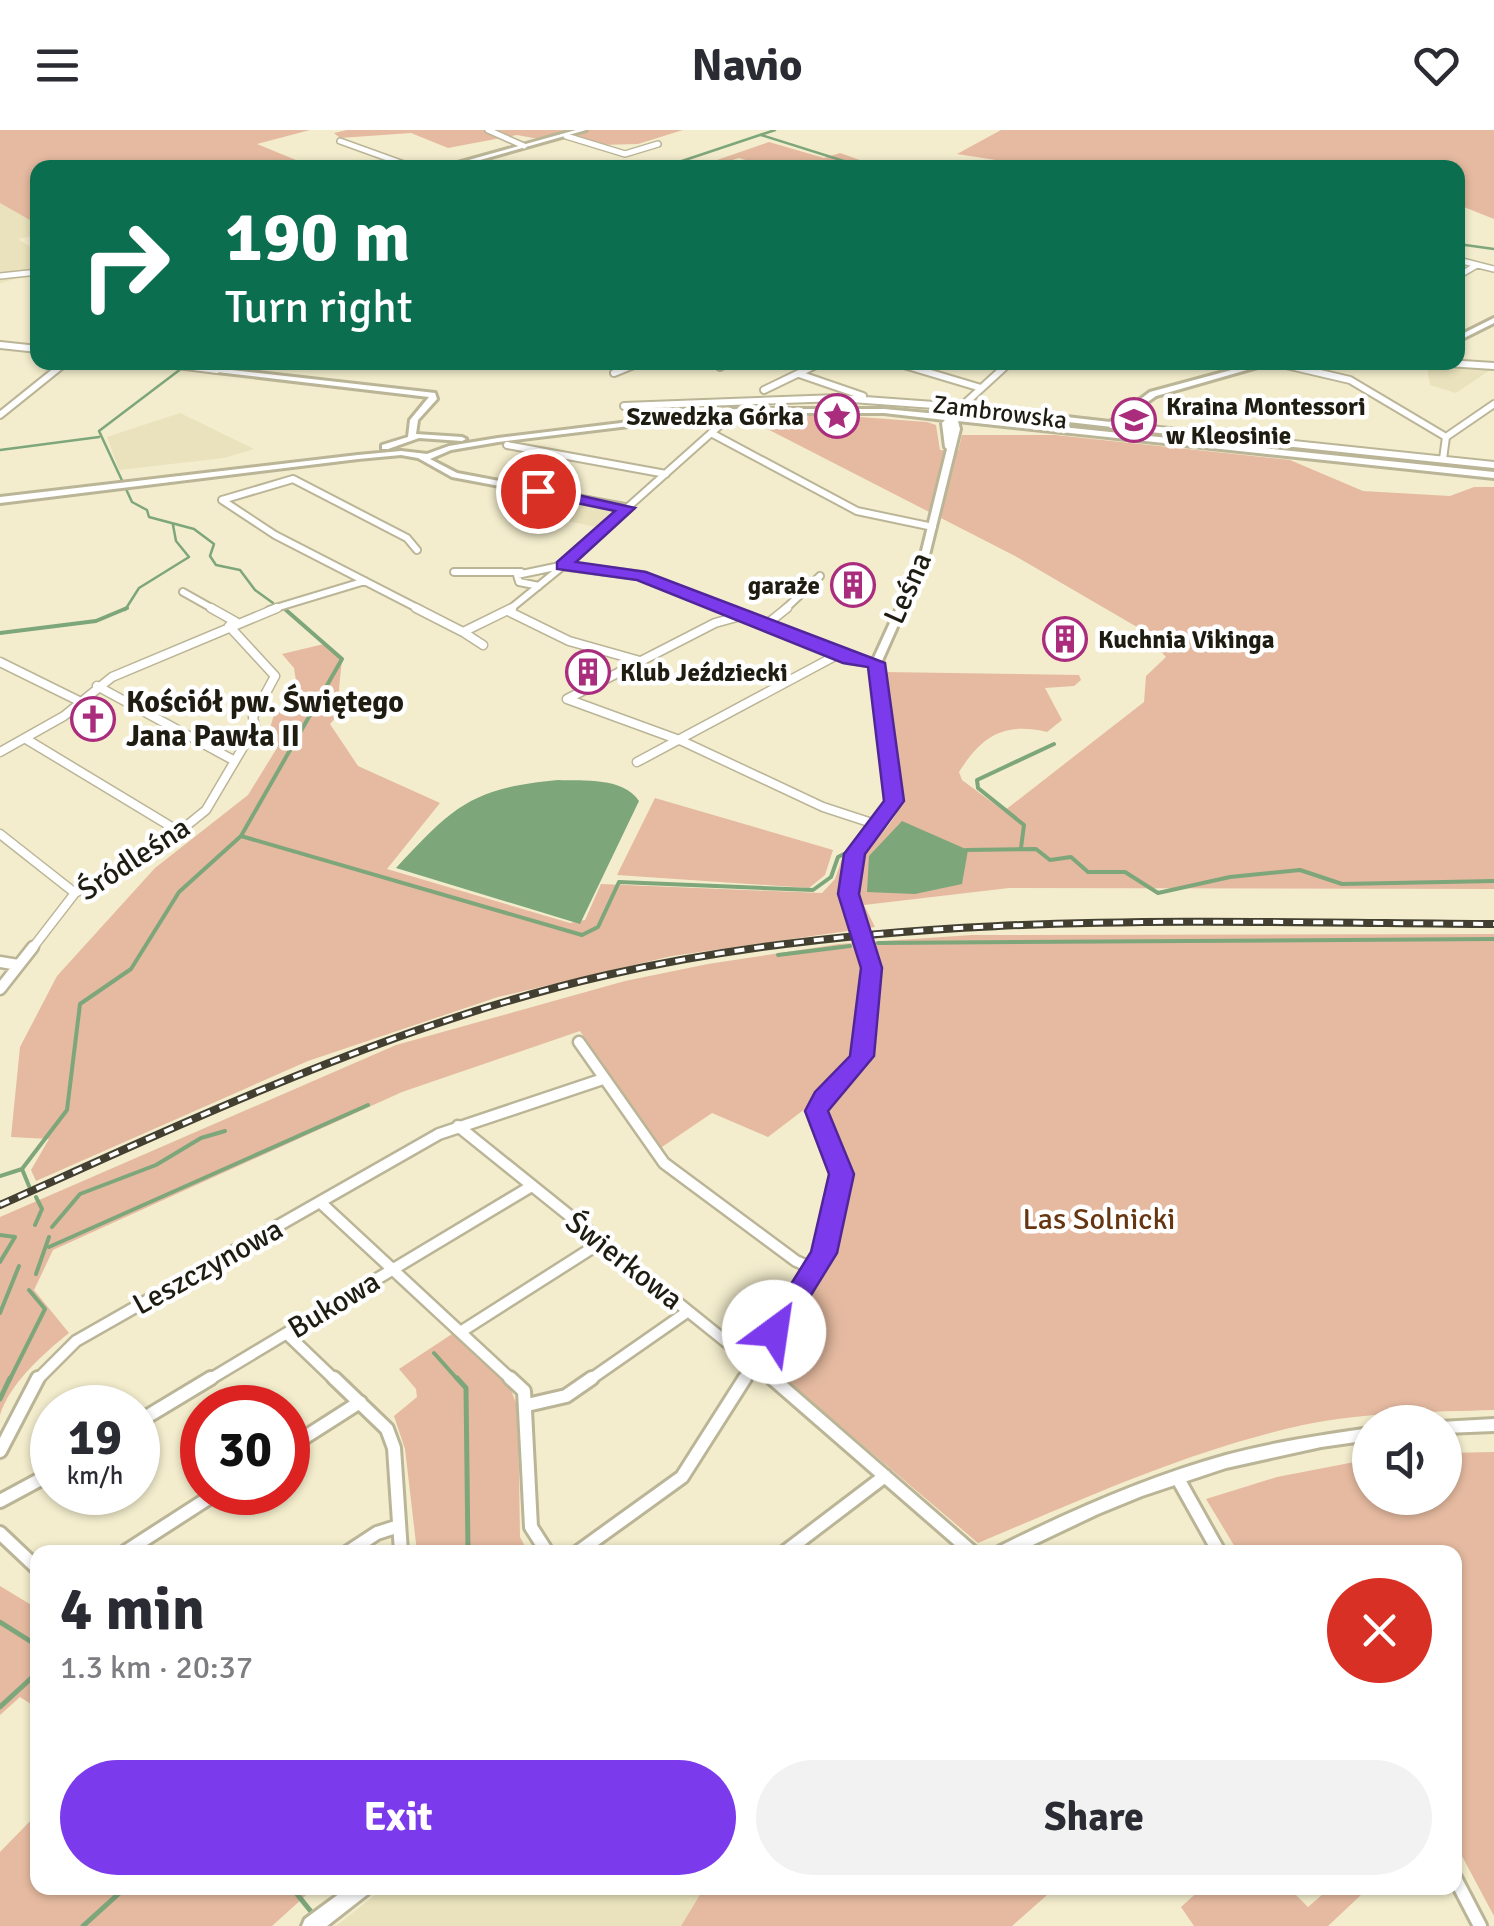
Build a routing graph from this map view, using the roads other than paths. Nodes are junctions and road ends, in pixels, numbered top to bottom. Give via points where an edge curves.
1 (488, 130) edge
2 (583, 130) edge
3 (566, 136) junction
4 (340, 140) dead end
5 (658, 144) dead end
6 (524, 146) junction
7 (394, 160) edge
8 (472, 160) edge
9 (1465, 262) edge
10 (1478, 265) junction
11 (1494, 269) edge
12 (1465, 272) edge
13 (30, 273) edge
14 (0, 276) edge
15 (1494, 320) edge
16 (1465, 336) edge
17 (0, 344) edge
18 (30, 348) edge
19 (1465, 364) edge
20 (1494, 366) edge
21 (56, 370) edge
22 (217, 370) edge
23 (621, 370) edge
24 (807, 370) edge
25 (919, 370) edge
26 (1001, 370) edge
27 (1243, 370) edge
28 (1307, 370) edge
29 (614, 373) dead end
30 (799, 374) junction
31 (981, 388) junction
32 (764, 390) dead end
33 (864, 398) junction
34 (0, 404) edge
35 (1494, 404) edge
36 (624, 406) dead end
37 (9, 408) junction
38 (731, 413) junction
39 (957, 413) junction
40 (0, 415) edge
41 (414, 425) junction
42 (1112, 425) junction
43 (712, 433) junction
44 (425, 436) junction
45 (412, 438) junction
46 (1446, 438) junction
47 (447, 444) junction
48 (507, 445) dead end
49 (399, 449) junction
50 (1443, 459) junction
51 (434, 460) junction
52 (1494, 470) edge
53 (666, 474) junction
54 (466, 477) junction
55 (456, 484) dead end
56 (0, 497) edge
57 (627, 508) junction
58 (933, 528) junction
59 (418, 550) dead end
60 (563, 566) junction
61 (454, 572) dead end
62 (520, 572) junction
63 (820, 576) dead end
64 (365, 581) junction
65 (540, 586) junction
66 (183, 592) dead end
67 (508, 611) junction
68 (744, 615) junction
69 (233, 624) junction
70 (767, 624) junction
71 (464, 632) junction
72 (484, 646) dead end
73 (837, 654) junction
74 (0, 662) edge
75 (640, 662) junction
76 (876, 663) junction
77 (97, 686) junction
78 (79, 701) junction
79 (26, 739) junction
80 (682, 741) junction
81 (0, 752) edge
82 (235, 761) junction
83 (637, 762) dead end
84 (878, 825) junction
85 (180, 832) junction
86 (0, 834) edge
87 (75, 893) junction
88 (0, 962) edge
89 (18, 965) junction
90 (0, 990) edge
91 (579, 1042) dead end
92 (603, 1079) junction
93 (458, 1126) junction
94 (530, 1187) junction
95 (321, 1203) junction
96 (600, 1243) junction
97 (812, 1268) junction
98 (394, 1269) junction
99 (688, 1312) junction
100 (462, 1330) junction
101 (287, 1334) junction
102 (756, 1364) junction
103 (360, 1402) junction
104 (527, 1405) junction
105 (160, 1409) edge
106 (1494, 1425) edge
107 (1462, 1426) edge
108 (310, 1434) edge
109 (1352, 1437) edge
110 (0, 1451) edge
111 (885, 1476) junction
112 (1176, 1477) junction
113 (30, 1484) edge
114 (0, 1501) edge
115 (182, 1515) edge
116 (399, 1526) junction
117 (0, 1533) edge
118 (135, 1545) edge
119 (358, 1545) edge
120 (400, 1545) edge
121 (543, 1545) edge
122 (588, 1545) edge
123 (794, 1545) edge
124 (964, 1545) edge
125 (1017, 1545) edge
126 (1216, 1545) edge
127 (30, 1561) edge
128 (1462, 1891) edge
129 (352, 1895) edge
130 (312, 1926) edge
131 (1480, 1926) edge

1 - 6 street
2 - 3 street
3 - 5 street via 625,154
3 - 6 street
4 - 7 street
6 - 8 street
9 - 10 street
10 - 11 street
10 - 12 street
13 - 14 street
15 - 16 street
17 - 18 street
19 - 20 street
21 - 37 street
22 - 41 street via 432,395
23 - 29 street
24 - 30 street
25 - 31 street
26 - 31 street
27 - 42 street via 1152,394
28 - 46 street via 1350,380
30 - 32 street
30 - 33 street
31 - 39 street
33 - 36 street, Zambrowska
33 - 39 street, Zambrowska
34 - 37 street
35 - 46 street
37 - 40 street
38 - 39 street, Zambrowska
38 - 43 street
38 - 47 street, Zambrowska
39 - 42 street, Zambrowska
39 - 52 street, Zambrowska
39 - 58 street, Leśna
41 - 44 street
41 - 45 street
42 - 50 street, Zambrowska
43 - 53 street
43 - 58 street via 857,512
44 - 45 street
44 - 47 street
45 - 49 street
46 - 50 street
47 - 51 street
48 - 53 street
49 - 51 street
49 - 56 street
50 - 52 street, Zambrowska
51 - 54 street
53 - 57 street
54 - 55 street
54 - 57 street
57 - 60 street
58 - 76 street, Leśna
59 - 64 street via 407,538 286,478 222,500
60 - 62 street
60 - 65 street
60 - 68 street via 630,572
61 - 62 street
62 - 65 street via 520,582
63 - 70 street
64 - 69 street
64 - 71 street
65 - 67 street
66 - 69 street, Śródleśna
67 - 71 street
67 - 75 street via 569,641
68 - 70 street
68 - 75 street
69 - 77 street
69 - 82 street, Śródleśna via 275,671
70 - 73 street
71 - 72 street
73 - 76 street
73 - 80 street
74 - 78 street
75 - 80 street via 567,699
76 - 84 street, Leśna via 895,794
77 - 78 street
77 - 82 street
78 - 79 street
79 - 81 street
79 - 85 street
80 - 83 street
80 - 84 street via 823,807
82 - 85 street, Śródleśna via 206,810
84 - 97 street, Leśna via 852,864 849,899 872,983 862,1056 816,1111 841,1174 824,1253
85 - 87 street, Śródleśna
86 - 87 street
87 - 89 street, Śródleśna
88 - 89 street
89 - 90 street, Śródleśna
91 - 92 street
92 - 93 street, Leszczynowa
92 - 97 street via 664,1163
93 - 94 street, Świerkowa
93 - 95 street, Leszczynowa
94 - 96 street, Świerkowa
94 - 98 street, Bukowa
95 - 98 street
95 - 110 street, Leszczynowa via 65,1349 26,1391
96 - 99 street, Świerkowa
96 - 100 street
97 - 102 street
98 - 100 street
98 - 101 street, Bukowa
99 - 102 street, Świerkowa
99 - 104 street via 566,1396
100 - 104 street via 518,1381
101 - 103 street
101 - 105 street, Bukowa
102 - 111 street, Świerkowa
102 - 122 street via 682,1477
103 - 108 street
103 - 116 street via 387,1429 394,1448
104 - 121 street via 531,1527
106 - 107 street
109 - 112 street via 1255,1453
111 - 123 street
111 - 124 street, Świerkowa
112 - 125 street via 1083,1510
112 - 126 street
113 - 114 street
115 - 118 street
116 - 119 street
116 - 120 street
117 - 127 street
128 - 131 street
129 - 130 street

